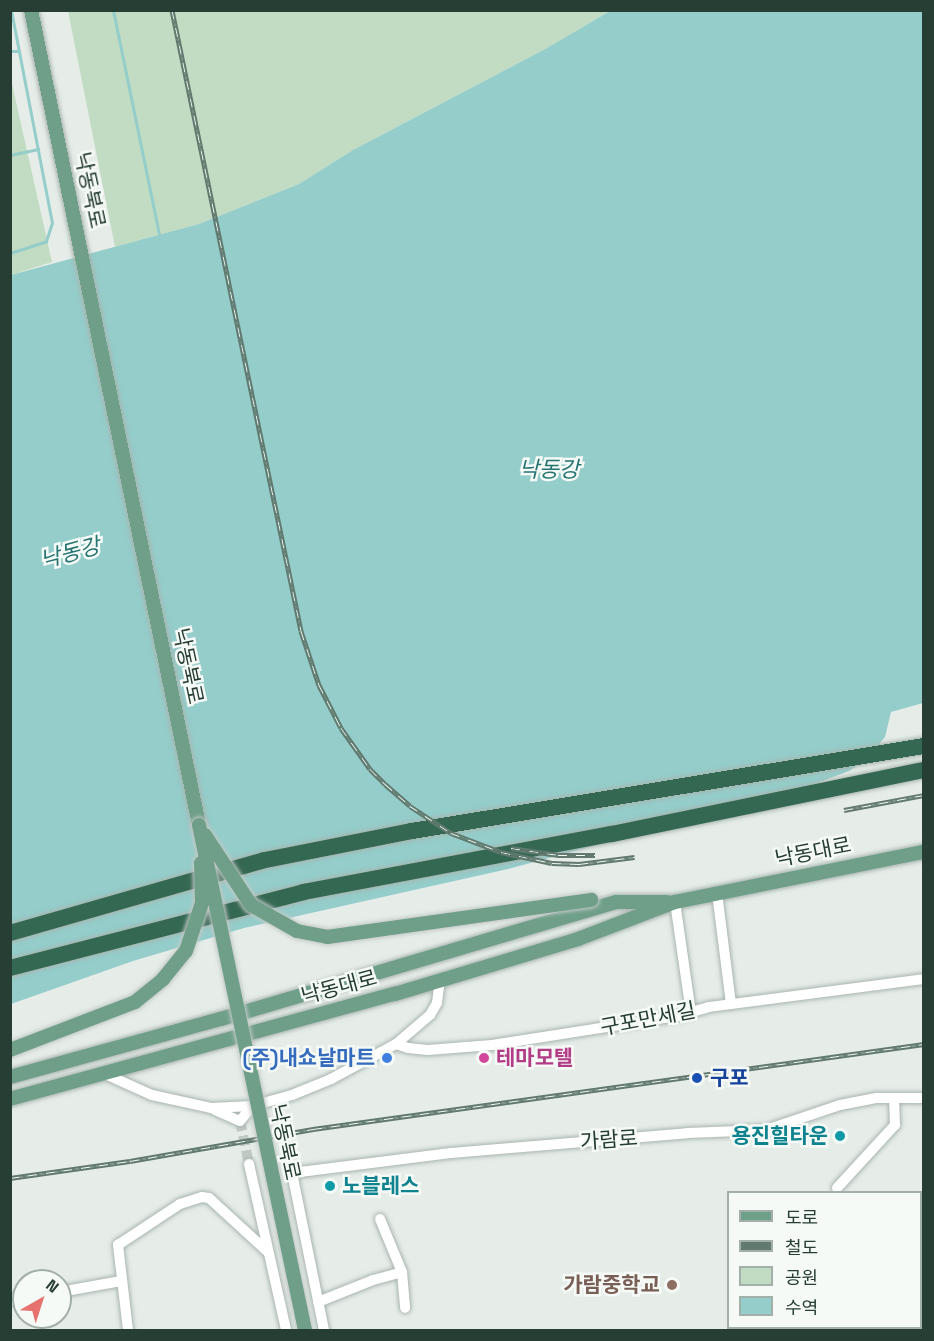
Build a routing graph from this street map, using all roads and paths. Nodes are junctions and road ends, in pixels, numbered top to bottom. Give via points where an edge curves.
1 (31, 10) edge
2 (924, 746) edge
3 (924, 770) edge
4 (200, 825) junction
5 (924, 852) edge
6 (717, 893) junction
7 (675, 902) junction
8 (10, 933) edge
9 (10, 968) edge
10 (924, 979) edge
11 (440, 980) junction
12 (731, 1004) junction
13 (691, 1012) junction
14 (396, 1044) junction
15 (10, 1050) edge
16 (105, 1074) junction
17 (10, 1077) edge
18 (894, 1098) junction
19 (924, 1098) edge
20 (10, 1100) edge
21 (249, 1164) tunnel mouth
22 (837, 1188) dead end
23 (380, 1219) dead end
24 (268, 1251) junction
25 (402, 1272) junction
26 (121, 1281) junction
27 (72, 1290) edge
28 (318, 1302) junction
29 (405, 1308) dead end
30 (128, 1330) edge
31 (286, 1330) edge
32 (305, 1330) edge
33 (324, 1330) edge

1 - 4 main road, 낙동북로
2 - 8 highway, bridge via 412,831 265,860
3 - 9 highway, bridge via 304,892
4 - 7 main road, bridge via 251,905 297,931 327,937 591,900
4 - 15 main road, bridge via 202,903 186,951 163,979 135,1002
4 - 32 main road, 낙동북로, bridge
5 - 6 main road, 낙동대로
6 - 7 main road, 낙동대로
6 - 12 street
7 - 11 main road, 낙동대로 via 578,939
7 - 13 street
7 - 17 main road, 낙동대로 via 616,902
10 - 12 street, 구포만세길
11 - 14 street via 437,1003 430,1015
11 - 16 main road, 낙동대로
12 - 13 street, 구포만세길
13 - 14 street, 구포만세길 via 492,1045 428,1050
14 - 16 street via 331,1079 252,1106 240,1121 211,1108 152,1095
16 - 20 main road, 낙동대로
18 - 19 street, 가람로
18 - 22 street via 895,1125
18 - 28 street, 가람로 via 840,1105 766,1130 451,1153 292,1173
21 - 24 street
23 - 25 street
24 - 26 street via 215,1203 202,1197 180,1204 118,1245
24 - 31 street
25 - 28 street
25 - 29 street
26 - 27 street
26 - 30 street
28 - 33 street

